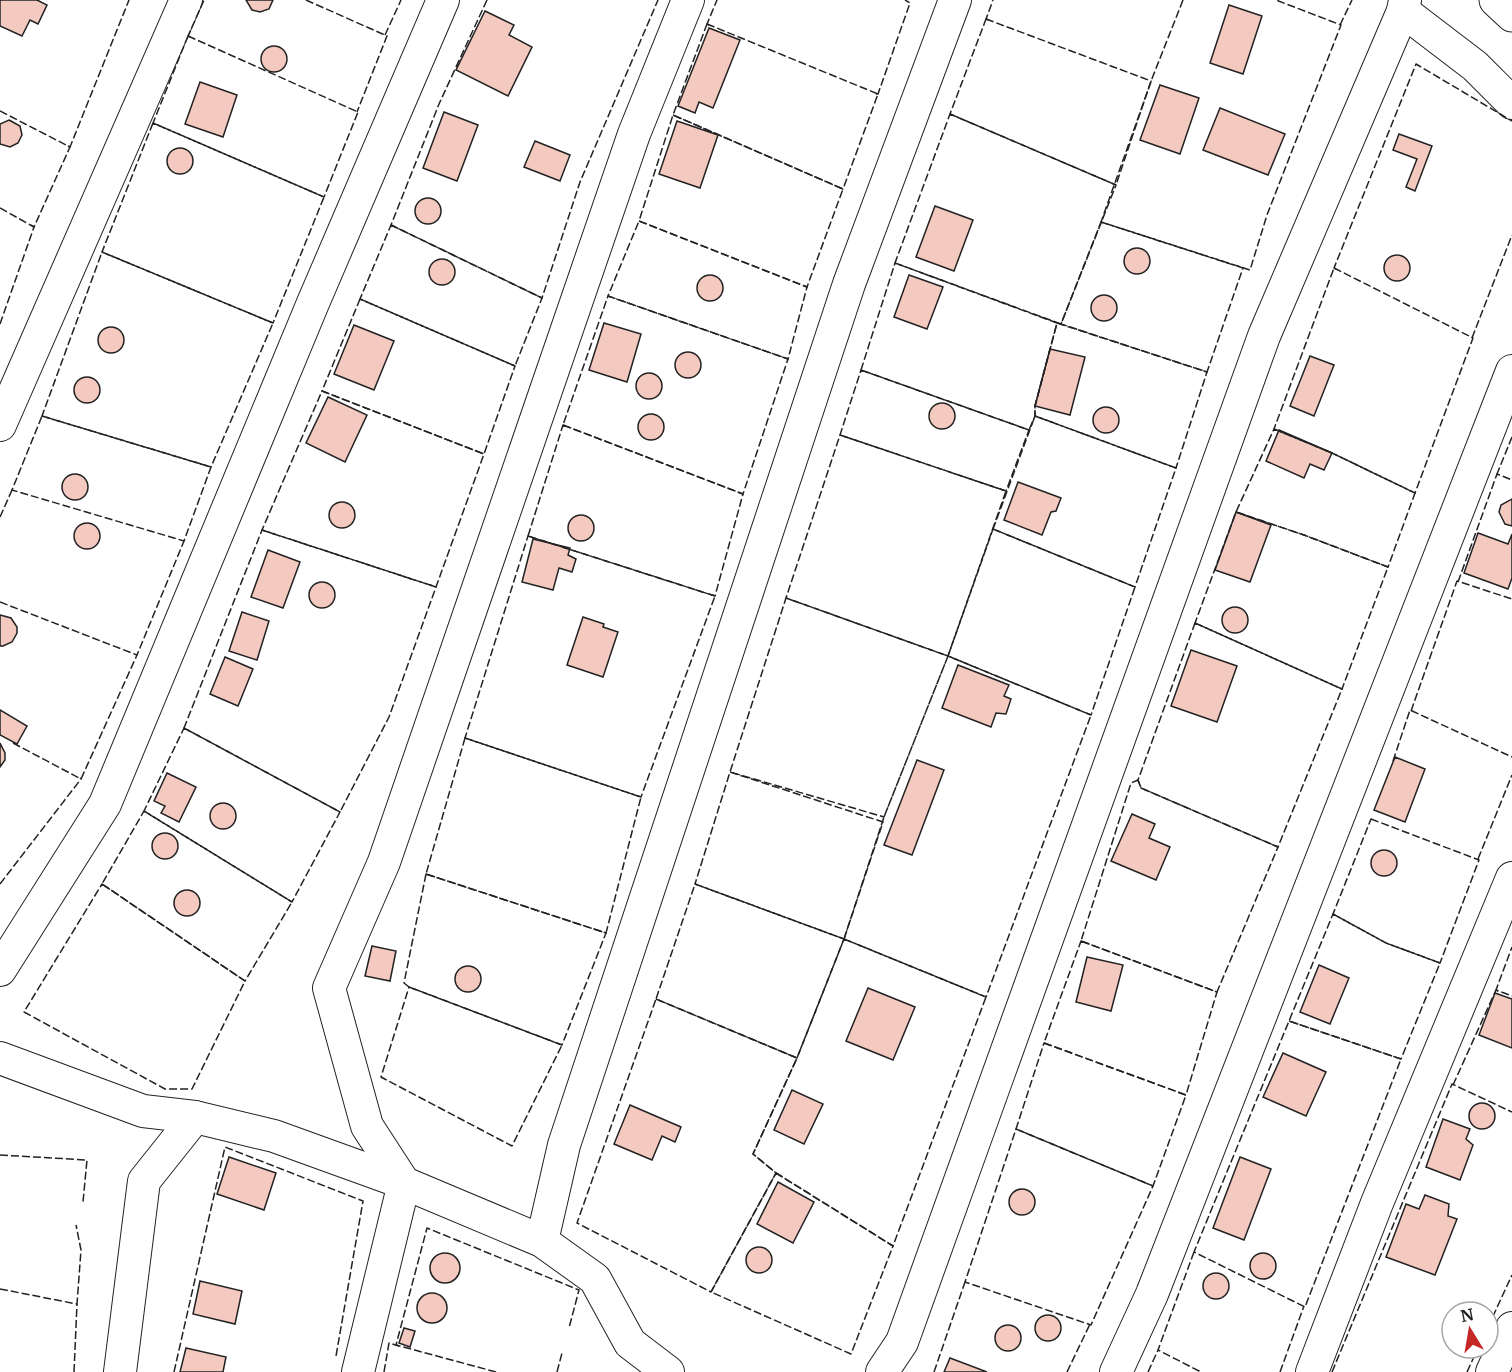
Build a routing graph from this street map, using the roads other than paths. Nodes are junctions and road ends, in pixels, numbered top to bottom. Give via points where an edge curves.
1 (186, 0) edge
2 (443, 0) edge
3 (688, 0) edge
4 (955, 0) edge
5 (1496, 0) edge
6 (1404, 5) edge
7 (1512, 15) edge
8 (1512, 103) edge
9 (1512, 371) edge
10 (0, 425) edge
11 (1512, 878) edge
12 (0, 970) edge
13 (0, 1058) edge
14 (195, 1117) junction
15 (404, 1183) junction
16 (542, 1241) junction
17 (1512, 1328) edge
18 (626, 1358) edge
19 (120, 1372) edge
20 (358, 1372) edge
21 (668, 1372) edge
22 (882, 1372) edge
23 (1116, 1372) edge
24 (1312, 1372) edge
25 (1492, 1372) edge

1 - 10 street
2 - 12 street via 105,804
3 - 15 street via 634,134 384,862 329,988 367,1126
4 - 16 street via 846,295 564,1145
5 - 7 street
6 - 8 street
6 - 22 street via 1264,336 902,1342
9 - 23 street via 1152,1294
11 - 24 street via 1377,1203
13 - 14 street via 143,1111
14 - 15 street via 274,1136
14 - 19 street via 144,1181
15 - 16 street
15 - 20 street
16 - 18 street via 595,1279
17 - 25 street
18 - 21 street

